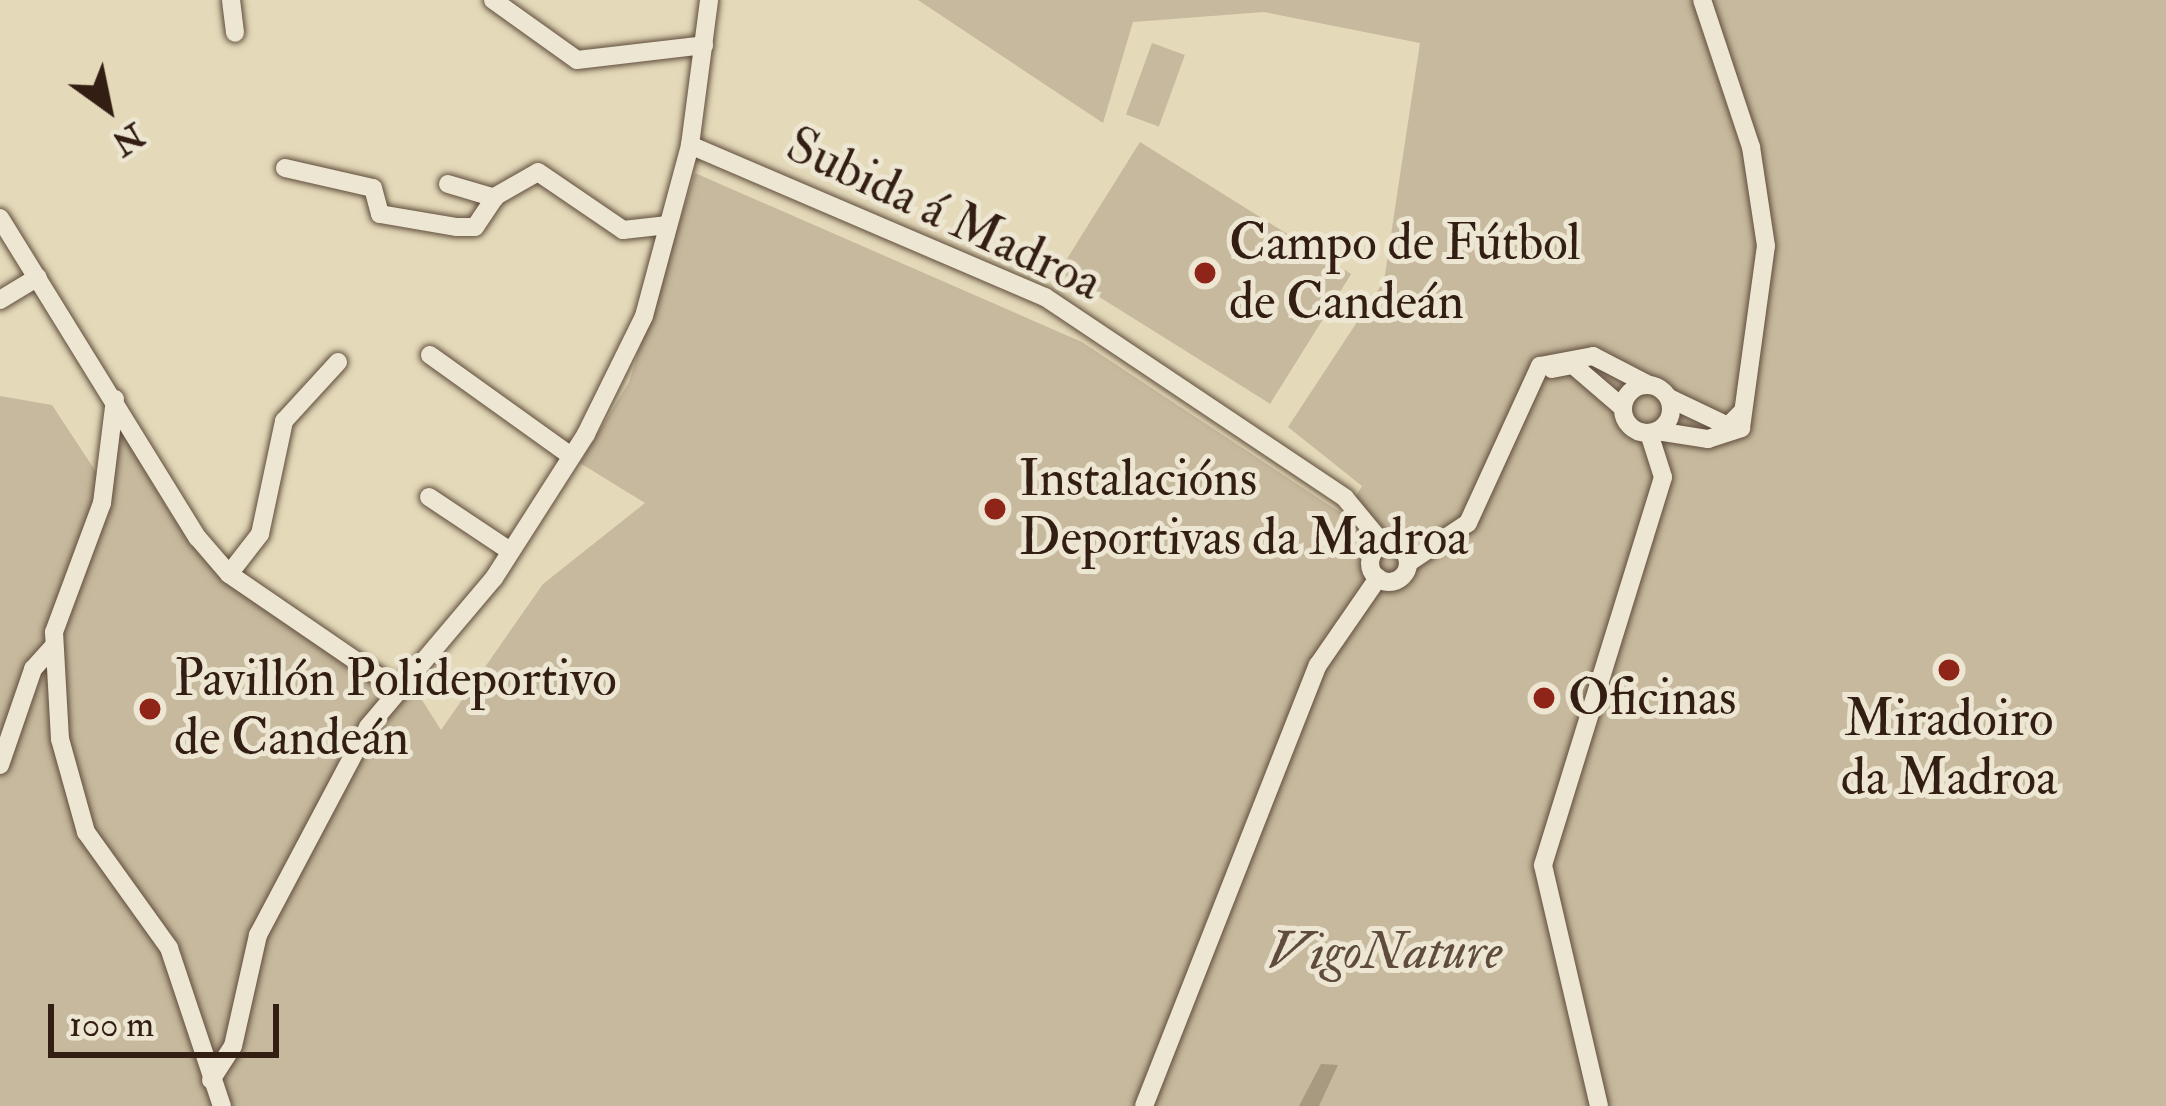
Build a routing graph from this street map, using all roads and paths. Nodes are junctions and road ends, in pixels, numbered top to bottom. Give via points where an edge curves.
1 (232, 0) edge
2 (493, 0) edge
3 (709, 0) edge
4 (1702, 0) edge
5 (235, 33) dead end
6 (704, 45) junction
7 (690, 145) junction
8 (285, 168) dead end
9 (448, 184) dead end
10 (495, 198) junction
11 (0, 218) edge
12 (668, 225) junction
13 (38, 277) junction
14 (0, 300) edge
15 (430, 355) dead end
16 (338, 362) dead end
17 (1532, 380) junction
18 (1649, 385) junction
19 (1669, 398) junction
20 (115, 399) junction
21 (1622, 406) junction
22 (1745, 409) junction
23 (1653, 432) junction
24 (571, 456) junction
25 (429, 497) dead end
26 (1384, 545) junction
27 (510, 551) junction
28 (1408, 563) junction
29 (229, 574) junction
30 (1378, 578) junction
31 (53, 647) junction
32 (400, 691) junction
33 (0, 765) edge
34 (211, 1080) junction
35 (222, 1106) edge
36 (1144, 1106) edge
37 (1599, 1106) edge

1 - 5 street
2 - 6 street via 577,59
3 - 6 street
4 - 22 street via 1763,202
6 - 7 street
7 - 12 street
7 - 26 street, Subida á Madroa via 1046,297 1345,498
8 - 10 street via 373,188 380,214 458,227 475,227
9 - 10 street
10 - 12 street via 538,172 623,230
11 - 13 street
12 - 24 street via 644,316
13 - 14 street
13 - 20 street
15 - 24 street
16 - 29 street via 284,421 260,534
17 - 18 street via 1574,353
17 - 21 street via 1573,365
17 - 28 street via 1468,524
18 - 19 street
18 - 21 street
19 - 22 street via 1728,426
19 - 23 street
20 - 29 street
20 - 31 street via 102,502
21 - 23 street via 1632,429
22 - 23 street via 1732,438
23 - 37 street via 1663,477 1543,866
24 - 27 street
25 - 27 street
26 - 28 street, Subida á Madroa
26 - 30 street via 1371,560
27 - 32 street
28 - 30 street via 1398,580
29 - 32 street
30 - 36 street via 1318,664
31 - 33 street via 33,669
31 - 34 street via 74,804 153,914
32 - 34 street via 368,727 259,935 233,1046
34 - 35 street

